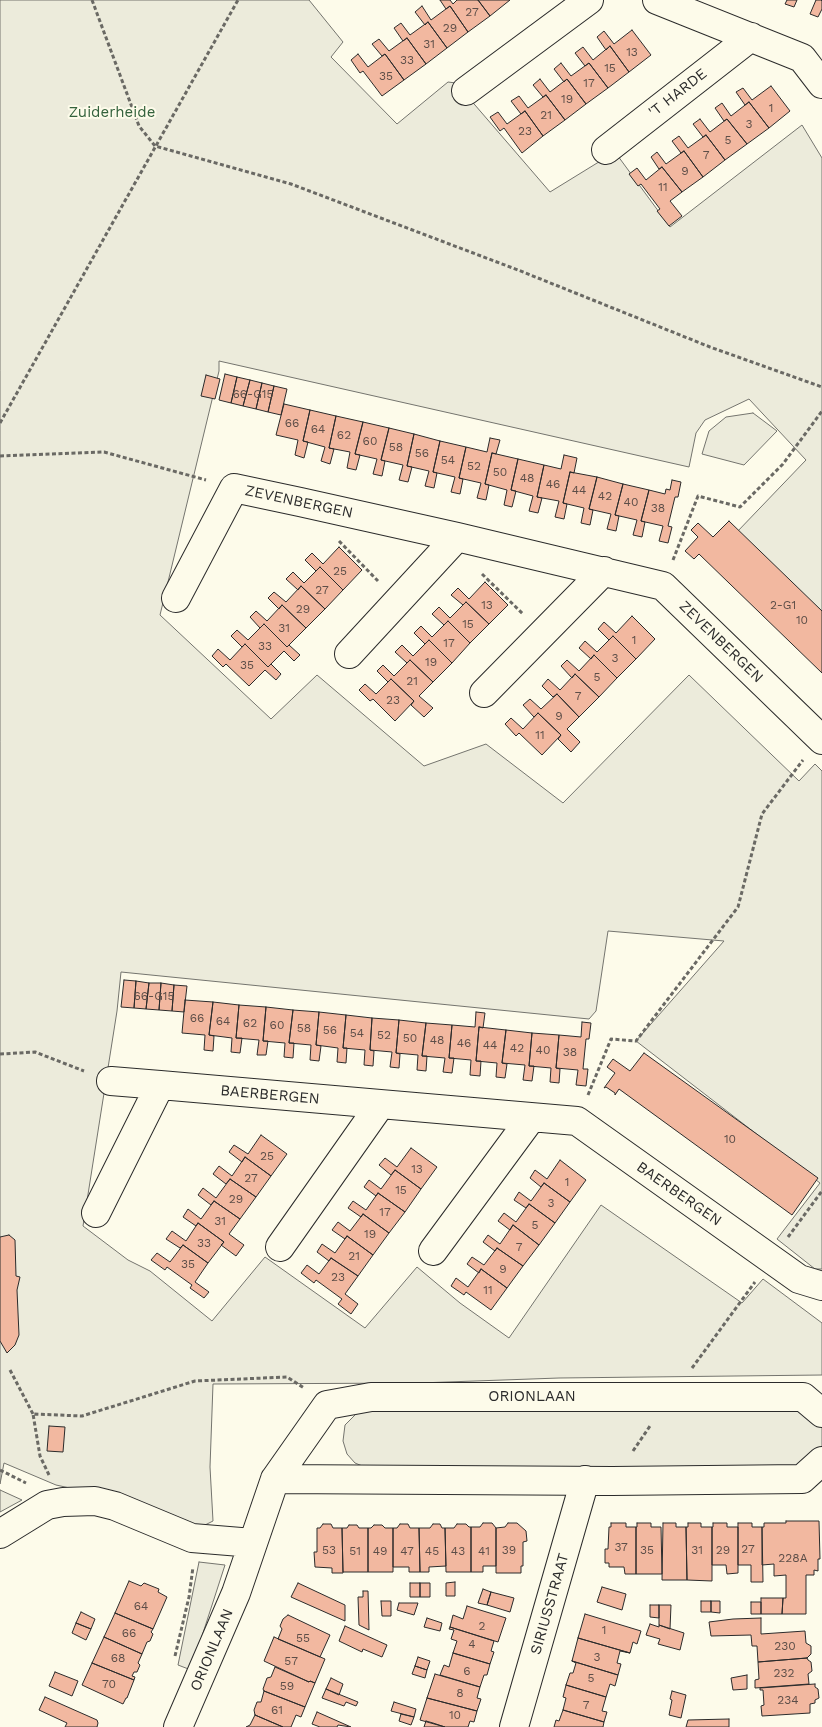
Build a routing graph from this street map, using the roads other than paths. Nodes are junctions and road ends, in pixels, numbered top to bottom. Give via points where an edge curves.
1 (589, 0) edge
2 (658, 0) edge
3 (751, 37) junction
4 (822, 84) edge
5 (466, 91) dead end
6 (606, 150) dead end
7 (454, 540) junction
8 (604, 571) junction
9 (176, 598) dead end
10 (349, 654) dead end
11 (484, 693) dead end
12 (821, 739) edge
13 (111, 1081) road end
14 (160, 1085) junction
15 (380, 1105) junction
16 (531, 1118) junction
17 (96, 1213) dead end
18 (280, 1247) dead end
19 (433, 1251) dead end
20 (822, 1286) edge
21 (822, 1413) edge
22 (822, 1461) edge
23 (275, 1479) junction
24 (585, 1480) junction
25 (0, 1534) edge
26 (253, 1544) junction
27 (178, 1727) edge
28 (514, 1727) edge

1 - 5 street
2 - 3 street
3 - 4 street via 802,58
3 - 6 street, 'T HARDE
7 - 8 street, ZEVENBERGEN
7 - 9 street, ZEVENBERGEN via 234,488
7 - 10 street
8 - 11 street
8 - 12 street, ZEVENBERGEN via 663,586
13 - 14 street, BAERBERGEN
14 - 15 street, BAERBERGEN
14 - 17 street
15 - 16 street, BAERBERGEN
15 - 18 street
16 - 19 street
16 - 20 street, BAERBERGEN via 577,1121 799,1279
21 - 23 street, ORIONLAAN via 803,1396 371,1397 327,1404
22 - 24 street via 802,1479
23 - 24 street
23 - 26 street, ORIONLAAN
24 - 28 street, SIRIUSSTRAAT
25 - 26 street via 47,1505 95,1502 115,1506 192,1538
26 - 27 street, ORIONLAAN via 236,1593

